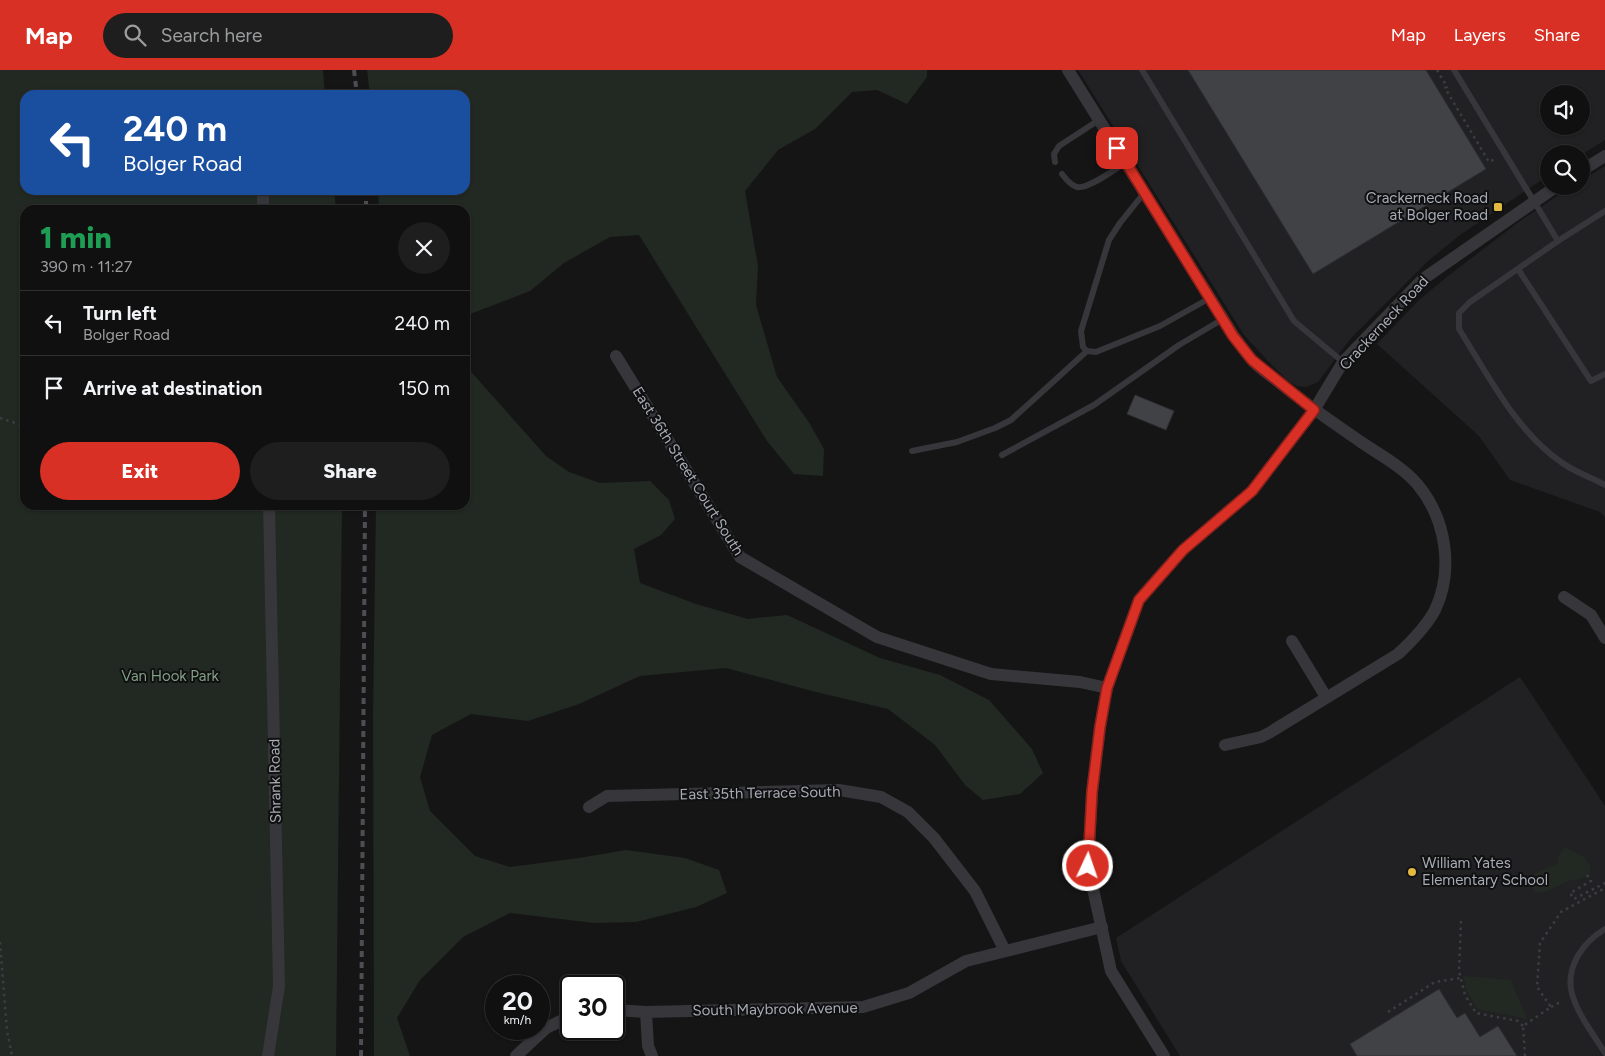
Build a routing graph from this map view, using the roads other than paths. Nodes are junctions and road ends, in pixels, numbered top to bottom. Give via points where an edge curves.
1 (1068, 70) edge
2 (1142, 70) edge
3 (1454, 70) edge
4 (1099, 120) junction
5 (1605, 156) edge
6 (1055, 162) dead end
7 (1126, 162) junction
8 (1590, 165) edge
9 (1062, 174) dead end
10 (1144, 192) junction
11 (1544, 195) edge
12 (1534, 202) junction
13 (1605, 211) edge
14 (1558, 241) junction
15 (1518, 269) junction
16 (1210, 298) junction
17 (1223, 319) junction
18 (1087, 352) junction
19 (616, 356) dead end
20 (1343, 362) junction
21 (1605, 374) edge
22 (1314, 410) junction
23 (912, 451) dead end
24 (1002, 455) dead end
25 (1605, 485) edge
26 (269, 510) edge
27 (1564, 597) dead end
28 (1605, 638) edge
29 (1292, 641) dead end
30 (1107, 688) junction
31 (1326, 698) junction
32 (1225, 745) dead end
33 (590, 807) dead end
34 (1102, 927) junction
35 (1605, 929) edge
36 (1005, 951) junction
37 (625, 1011) edge
38 (646, 1012) junction
39 (560, 1021) edge
40 (1605, 1053) edge
41 (268, 1056) edge
42 (516, 1056) edge
43 (652, 1056) edge
44 (1164, 1056) edge

1 - 4 street
2 - 20 lane via 1294,321
3 - 12 lane
4 - 6 lane via 1059,146 1054,154
4 - 7 street
5 - 8 street
7 - 9 lane via 1088,185 1077,187
7 - 10 street
10 - 16 street
10 - 18 lane via 1109,240 1081,331
11 - 12 street, Crackerneck Road
12 - 14 lane
12 - 20 street, Crackerneck Road via 1423,279
13 - 14 lane
14 - 15 lane
15 - 21 lane via 1591,381
15 - 25 lane via 1459,313 1459,329 1516,419 1537,444 1562,464
16 - 17 street
16 - 18 lane via 1160,326 1096,352
17 - 22 street via 1252,360
17 - 24 lane via 1179,345 1094,405
18 - 23 lane via 1011,420 957,442
19 - 30 street, East 36th Street Court South via 740,557 877,637 991,674 1080,682
20 - 22 street, Crackerneck Road
22 - 30 street, Crackerneck Road via 1252,491 1183,550 1139,600
22 - 31 street via 1402,470 1418,485 1437,518 1446,566 1435,610 1415,638 1398,654
26 - 41 street, Shrank Road via 280,986
27 - 28 street via 1591,615
29 - 31 street
30 - 34 street, Crackerneck Road via 1092,792 1088,866
31 - 32 street via 1261,737
33 - 36 street, East 35th Terrace South via 607,796 839,790 881,797 908,812 934,838 975,891
34 - 36 street, South Maybrook Avenue
34 - 44 street, Crackerneck Road via 1111,972
35 - 40 lane via 1591,938 1580,952 1571,978 1572,995
36 - 38 street, South Maybrook Avenue via 966,961 910,993 863,1007
37 - 38 street, South Maybrook Avenue
38 - 43 street via 648,1046
39 - 42 street via 546,1028

